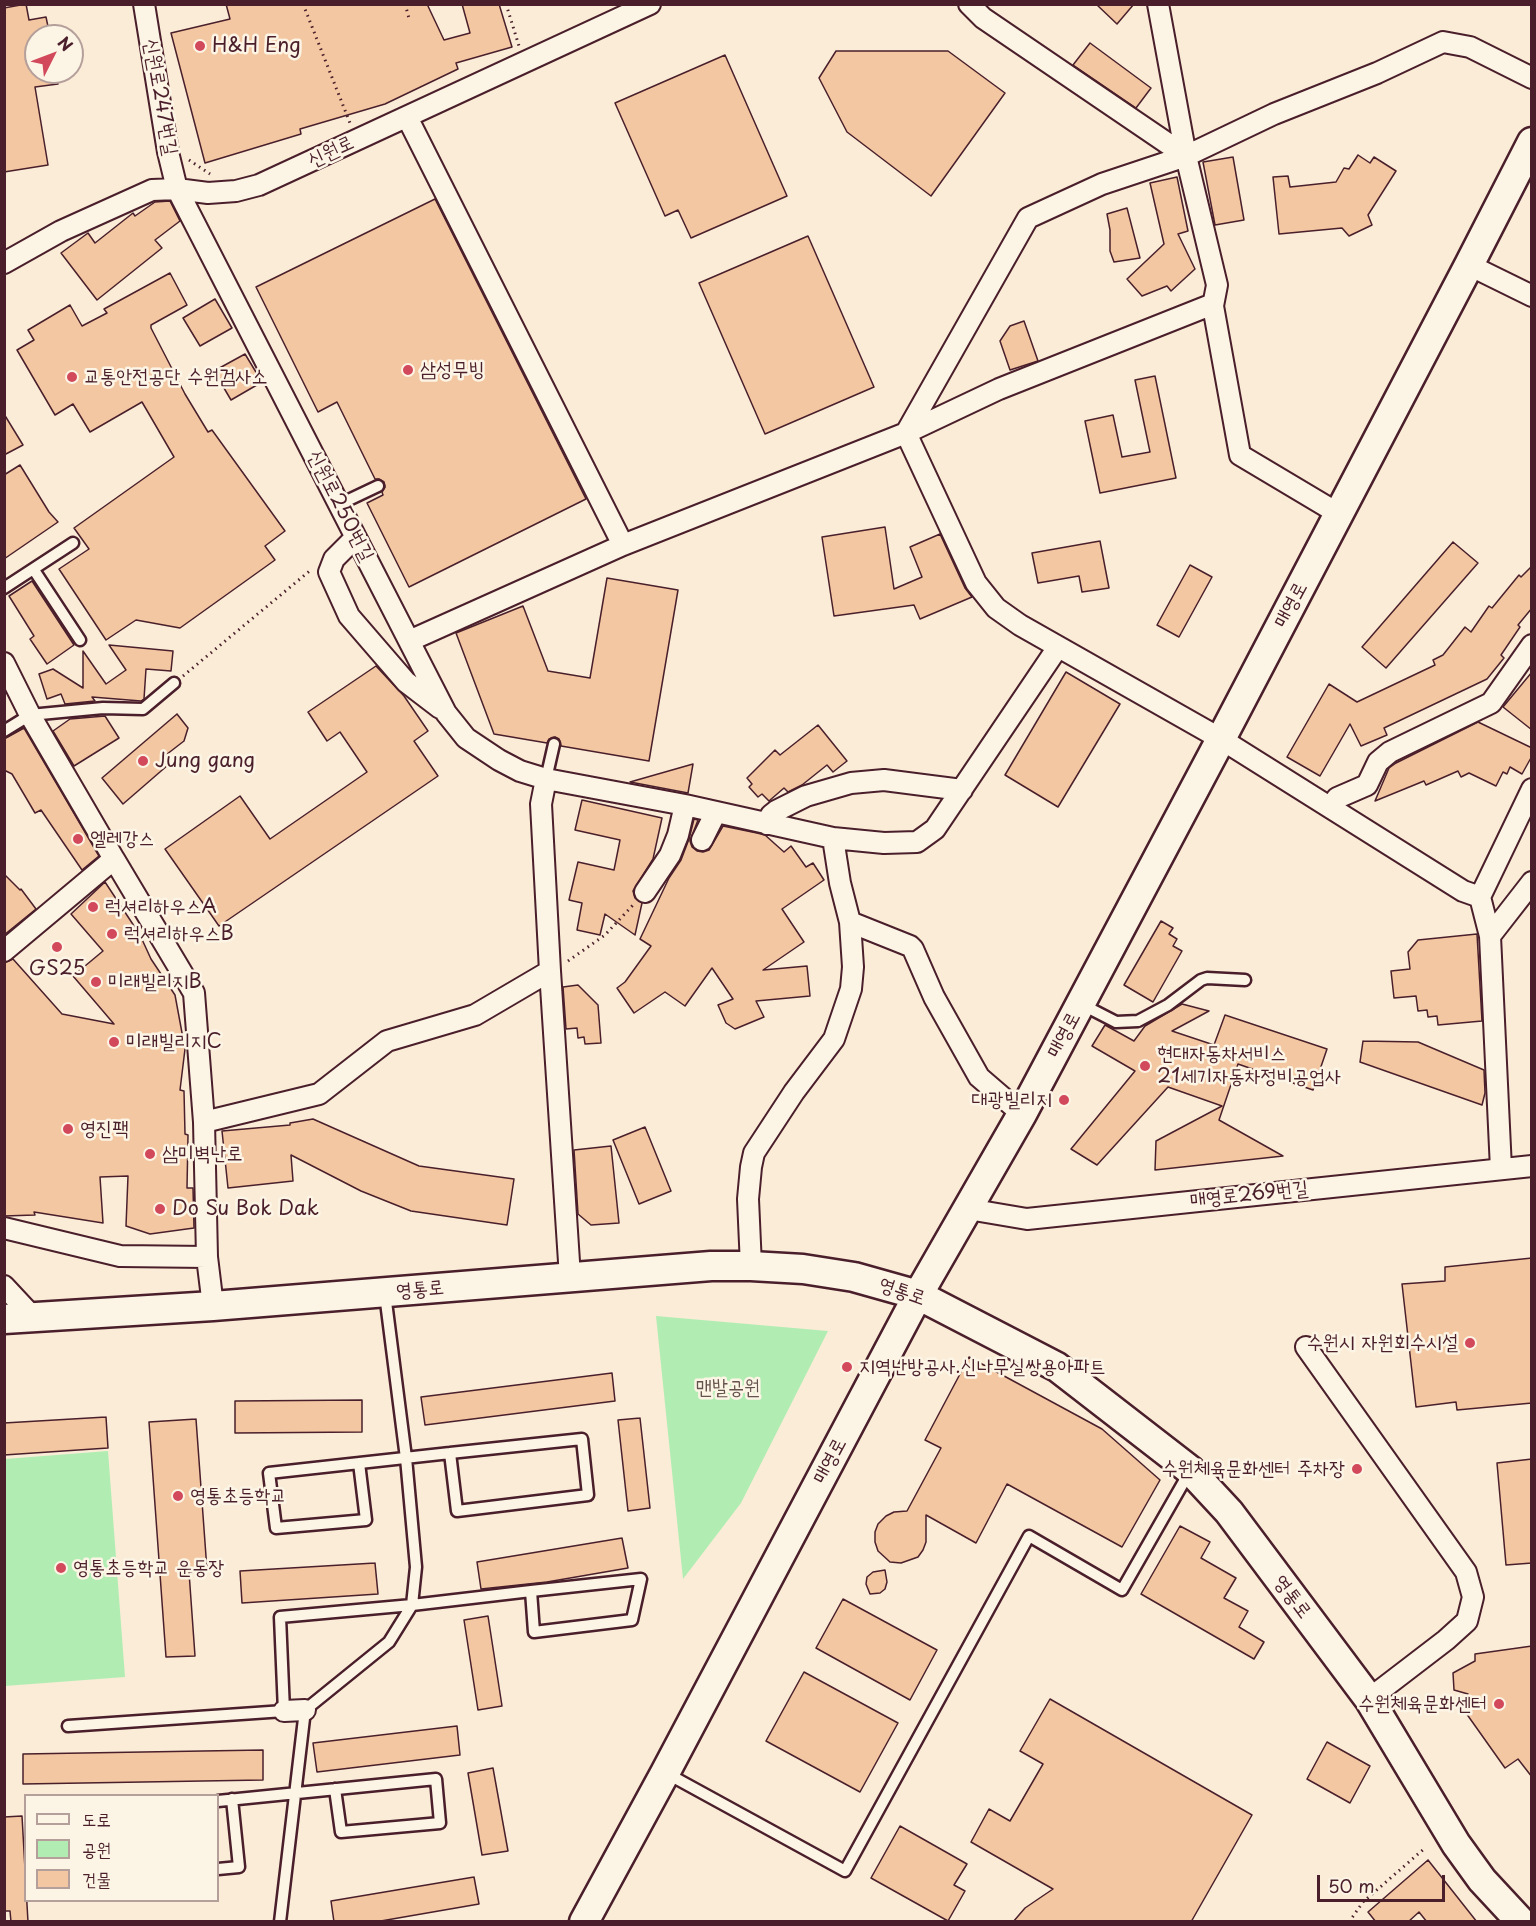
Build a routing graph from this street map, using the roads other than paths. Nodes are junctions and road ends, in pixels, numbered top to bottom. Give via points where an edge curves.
1 (144, 4) edge
2 (650, 4) edge
3 (969, 4) edge
4 (1158, 4) edge
5 (1532, 78) edge
6 (407, 117) junction
7 (1532, 142) edge
8 (1186, 156) junction
9 (177, 189) junction
10 (4, 263) edge
11 (1469, 265) junction
12 (1532, 296) edge
13 (1213, 303) junction
14 (906, 433) junction
15 (378, 486) dead end
16 (340, 504) junction
17 (1339, 514) junction
18 (355, 538) junction
19 (73, 543) dead end
20 (623, 545) junction
21 (34, 570) junction
22 (4, 588) edge
23 (80, 640) dead end
24 (409, 640) junction
25 (1532, 645) edge
26 (1058, 647) junction
27 (4, 663) edge
28 (174, 682) road end
29 (446, 713) junction
30 (30, 715) junction
31 (4, 731) edge
32 (1221, 739) junction
33 (554, 744) dead end
34 (546, 779) junction
35 (1532, 789) edge
36 (962, 790) junction
37 (685, 805) junction
38 (1331, 808) junction
39 (713, 812) junction
40 (767, 824) junction
41 (833, 837) junction
42 (702, 840) dead end
43 (114, 859) junction
44 (1532, 882) edge
45 (645, 892) road end
46 (1480, 897) junction
47 (850, 922) junction
48 (1490, 936) junction
49 (4, 951) edge
50 (550, 971) junction
51 (1245, 980) dead end
52 (1081, 1004) junction
53 (1022, 1114) junction
54 (204, 1122) junction
55 (1532, 1166) edge
56 (1501, 1168) junction
57 (968, 1209) junction
58 (4, 1228) edge
59 (207, 1257) junction
60 (751, 1266) junction
61 (570, 1277) junction
62 (4, 1286) edge
63 (385, 1293) junction
64 (918, 1295) junction
65 (213, 1306) junction
66 (18, 1317) edge
67 (1306, 1347) dead end
68 (450, 1453) junction
69 (406, 1458) junction
70 (359, 1463) junction
71 (1190, 1470) junction
72 (531, 1591) junction
73 (412, 1605) junction
74 (1368, 1700) junction
75 (305, 1710) junction
76 (284, 1711) junction
77 (68, 1726) dead end
78 (665, 1773) junction
79 (335, 1790) junction
80 (295, 1794) junction
81 (232, 1799) junction
82 (219, 1801) edge
83 (219, 1869) edge
84 (280, 1922) edge
85 (584, 1922) edge
86 (1521, 1922) edge

1 - 9 street, 신원로247번길
2 - 6 street, 신원로
3 - 8 street via 983,18
4 - 8 street
5 - 8 street via 1470,47 1443,42
6 - 9 street, 신원로 via 259,185 208,193
6 - 20 street
7 - 11 street, 매영로
8 - 13 street via 1217,285
8 - 14 street via 1102,184 1028,218
9 - 10 street, 신원로 via 152,190 61,231
9 - 16 street, 신원로250번길
11 - 12 street
11 - 17 street, 매영로
13 - 14 street via 999,389
13 - 17 street via 1240,455
14 - 20 street
14 - 26 street via 976,583 1007,617
15 - 16 lane
16 - 18 street, 신원로250번길
17 - 32 street, 매영로
18 - 24 street, 신원로250번길
18 - 29 street via 330,565 331,579 349,616 406,682
19 - 21 lane
20 - 24 street
21 - 22 lane
21 - 23 lane
24 - 29 street, 신원로250번길
25 - 38 street via 1491,703 1390,752 1378,762 1367,786 1337,798
26 - 32 street
26 - 36 street, 신원로250번길
27 - 30 street
28 - 30 lane via 143,709 103,708
29 - 34 street, 신원로250번길 via 466,738 499,760
30 - 31 lane
30 - 43 street
32 - 38 street
32 - 52 street, 매영로
33 - 34 lane
34 - 37 street, 신원로250번길
34 - 50 street via 541,804
35 - 46 street
36 - 40 street via 884,780 851,783 796,801 771,814
36 - 41 street, 신원로250번길 via 935,829 917,842
37 - 39 street, 신원로250번길
37 - 45 street via 670,855
38 - 46 street via 1463,891
39 - 40 street, 신원로250번길
39 - 42 street
40 - 41 street, 신원로250번길
41 - 47 street
43 - 49 street
43 - 54 street via 194,993
44 - 48 street
46 - 48 street
47 - 53 street via 910,946 979,1077
47 - 60 street via 852,978 837,1033 754,1153 748,1199
48 - 56 street
50 - 54 street via 475,1015 387,1041 319,1094
50 - 61 street
51 - 52 lane via 1201,980 1138,1021 1116,1022
52 - 53 street, 매영로
53 - 57 street, 매영로
54 - 59 street
55 - 56 street, 매영로269번길
56 - 57 street, 매영로269번길 via 1027,1219
57 - 64 street, 매영로
58 - 59 street via 120,1256
59 - 65 street
60 - 61 street, 영통로
60 - 64 street, 영통로 via 854,1277
61 - 63 street, 영통로
62 - 66 street
63 - 65 street, 영통로
63 - 69 lane
64 - 71 street, 영통로 via 1057,1367
64 - 78 street, 매영로
65 - 66 street, 영통로
67 - 74 street via 1467,1572 1473,1597 1467,1621
68 - 68 lane via 457,1511 588,1495 582,1439
68 - 69 lane
69 - 70 lane
69 - 73 lane via 416,1567
70 - 70 lane via 269,1473 276,1528 366,1520
71 - 74 street, 영통로 via 1229,1512
71 - 78 lane via 1122,1590 1029,1536 845,1870
72 - 72 lane via 534,1632 632,1620 641,1579
72 - 73 lane
73 - 75 lane via 389,1642
73 - 76 lane via 280,1617
74 - 86 street, 영통로 via 1456,1844 1482,1880
75 - 76 street
75 - 80 lane
76 - 77 lane
78 - 85 street, 매영로
79 - 79 lane via 341,1832 440,1823 436,1779
79 - 80 lane
80 - 81 lane
80 - 84 lane
81 - 82 lane
81 - 83 lane via 239,1867

